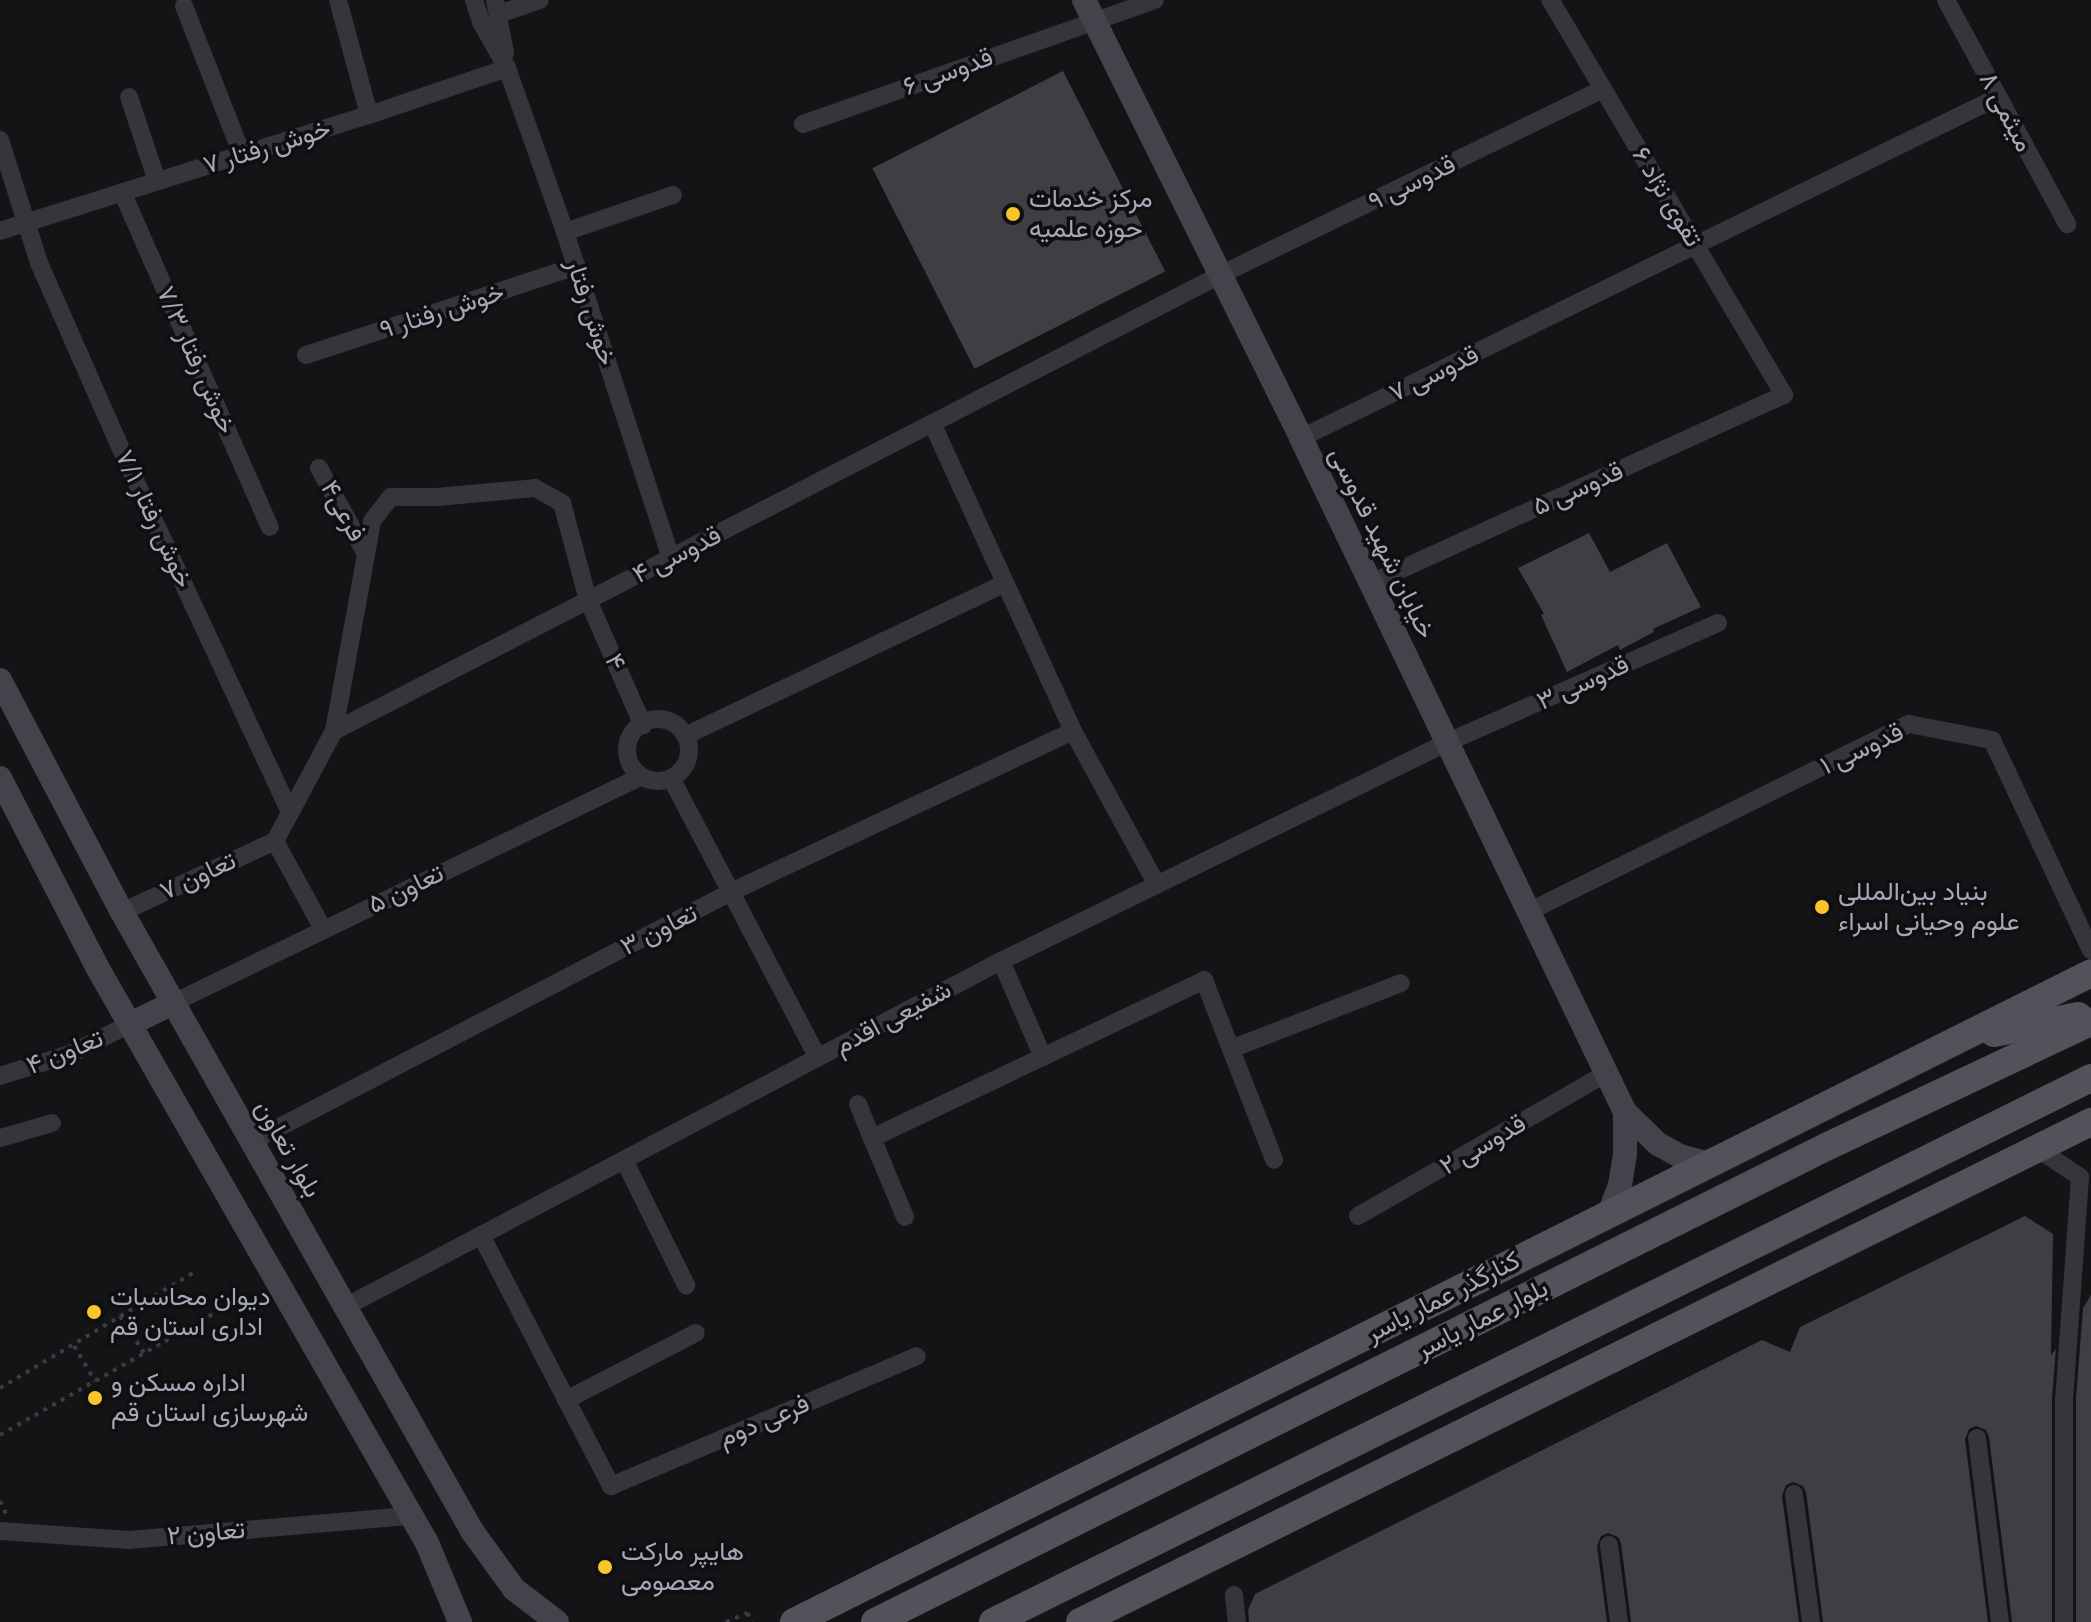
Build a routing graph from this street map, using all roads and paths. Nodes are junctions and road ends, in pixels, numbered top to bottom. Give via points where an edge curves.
1 (338, 0) edge
2 (474, 0) edge
3 (540, 0) edge
4 (1155, 0) edge
5 (1550, 0) edge
6 (1946, 0) edge
7 (184, 6) dead end
8 (497, 7) edge
9 (1089, 10) edge
10 (507, 68) junction
11 (1603, 89) junction
12 (129, 97) dead end
13 (1998, 97) junction
14 (369, 115) junction
15 (803, 124) dead end
16 (0, 140) edge
17 (242, 155) junction
18 (157, 181) junction
19 (122, 192) junction
20 (673, 195) dead end
21 (26, 223) junction
22 (2067, 224) dead end
23 (0, 231) edge
24 (565, 232) junction
25 (1696, 246) junction
26 (577, 266) junction
27 (1220, 275) junction
28 (306, 355) dead end
29 (1784, 395) joint
30 (932, 423) junction
31 (1301, 438) junction
32 (319, 468) dead end
33 (270, 527) dead end
34 (366, 554) junction
35 (671, 558) junction
36 (1371, 583) junction
37 (1003, 584) junction
38 (588, 600) junction
39 (1718, 623) dead end
40 (0, 680) edge
41 (643, 725) junction
42 (334, 731) junction
43 (1073, 731) junction
44 (685, 736) junction
45 (1448, 742) junction
46 (640, 777) junction
47 (0, 778) edge
48 (671, 778) junction
49 (290, 812) junction
50 (275, 841) junction
51 (1157, 885) junction
52 (731, 892) junction
53 (1530, 911) junction
54 (122, 912) junction
55 (323, 929) junction
56 (2091, 950) edge
57 (1001, 961) junction
58 (2091, 973) edge
59 (1401, 983) dead end
60 (173, 1003) junction
61 (2091, 1013) edge
62 (2091, 1022) edge
63 (130, 1024) junction
64 (1959, 1040) junction
65 (1231, 1049) junction
66 (1043, 1057) junction
67 (818, 1058) junction
68 (1607, 1073) junction
69 (0, 1076) edge
70 (2091, 1078) edge
71 (858, 1104) dead end
72 (1625, 1112) junction
73 (2091, 1122) edge
74 (52, 1123) dead end
75 (0, 1138) edge
76 (872, 1138) junction
77 (251, 1142) junction
78 (2038, 1149) junction
79 (624, 1160) junction
80 (1274, 1160) dead end
81 (1709, 1164) junction
82 (1609, 1214) junction
83 (1358, 1216) dead end
84 (905, 1217) dead end
85 (1781, 1230) junction
86 (481, 1235) junction
87 (2082, 1255) edge
88 (1798, 1266) junction
89 (196, 1271) dead end
90 (686, 1285) dead end
91 (345, 1307) junction
92 (220, 1310) dead end
93 (120, 1316) junction
94 (696, 1333) dead end
95 (74, 1346) junction
96 (144, 1353) junction
97 (917, 1356) dead end
98 (95, 1381) junction
99 (0, 1388) edge
100 (566, 1400) junction
101 (0, 1435) edge
102 (1977, 1438) dead end
103 (1794, 1494) dead end
104 (411, 1516) junction
105 (0, 1531) edge
106 (1609, 1545) dead end
107 (1234, 1595) dead end
108 (1104, 1615) edge
109 (460, 1622) edge
110 (557, 1622) edge
111 (726, 1622) edge
112 (751, 1622) edge
113 (794, 1622) edge
114 (875, 1622) edge
115 (993, 1622) edge
116 (1080, 1622) edge
117 (1237, 1622) edge
118 (1619, 1622) edge
119 (1811, 1622) edge
120 (2000, 1622) edge
121 (2064, 1622) edge

1 - 14 street
2 - 10 street, خوش رفتار
3 - 8 street
4 - 9 street, قدوسی ۶
5 - 11 street, تقوی نژاد ۶
6 - 13 street, میثمی ۸
7 - 17 street
8 - 10 street, خوش رفتار
9 - 15 street, قدوسی ۶
9 - 27 main road, خیابان شهید قدوسی
10 - 14 street, خوش رفتار ۷
10 - 24 street, خوش رفتار
11 - 25 street, تقوی نژاد ۶
11 - 27 street, قدوسی ۹
12 - 18 street
13 - 22 street, میثمی ۸
13 - 25 street, قدوسی ۷
14 - 17 street, خوش رفتار ۷
16 - 21 street, خوش رفتار ۷/۱
17 - 18 street, خوش رفتار ۷
18 - 19 street, خوش رفتار ۷
19 - 21 street, خوش رفتار ۷
19 - 33 street, خوش رفتار ۷/۳
20 - 24 street
21 - 23 street, خوش رفتار ۷
21 - 49 street, خوش رفتار ۷/۱ via 129,467
24 - 26 street, خوش رفتار
25 - 29 street, تقوی نژاد ۶
25 - 31 street, قدوسی ۷
26 - 28 street, خوش رفتار ۹
26 - 35 street, خوش رفتار
27 - 30 street, قدوسی ۴
27 - 31 main road, خیابان شهید قدوسی
29 - 36 street, قدوسی ۵
30 - 35 street, قدوسی ۴
30 - 37 street
31 - 36 main road, خیابان شهید قدوسی
32 - 34 street, فرعی۴
34 - 38 street, ۴ via 372,521 391,497 535,488 562,503
34 - 42 street, ۴
35 - 38 street, قدوسی ۴
36 - 45 main road, خیابان شهید قدوسی
37 - 43 street
37 - 44 street
38 - 41 street, ۴
38 - 42 street, قدوسی ۴
39 - 45 street, قدوسی ۳
40 - 54 main road, بلوار تعاون
41 - 44 street via 651,719 672,721
41 - 46 street via 634,730 626,750
42 - 49 street
43 - 51 street
43 - 52 street, تعاون ۳
44 - 48 street via 690,745 687,765
45 - 51 street, شفیعی اقدم
45 - 53 main road, خیابان شهید قدوسی
46 - 48 street via 662,782
46 - 55 street, تعاون ۵
47 - 63 main road
48 - 52 street
49 - 50 street
50 - 54 street, تعاون ۷
50 - 55 street
51 - 57 street, شفیعی اقدم
52 - 67 street
52 - 77 street, تعاون ۳
53 - 56 street, قدوسی ۱ via 1909,724 1992,740
53 - 68 main road, خیابان شهید قدوسی
54 - 60 main road, بلوار تعاون
55 - 60 street, تعاون ۵
57 - 66 street
57 - 67 street, شفیعی اقدم
58 - 64 main road, کنارگذر عمار یاسر
59 - 65 street
60 - 63 main road
60 - 77 main road, بلوار تعاون
61 - 64 main road
62 - 114 main road, بلوار عمار یاسر via 1811,1154
63 - 69 street, تعاون ۴ via 70,1054
63 - 104 main road
64 - 81 main road, کنارگذر عمار یاسر
65 - 66 street via 1204,980
65 - 80 street
66 - 76 street
67 - 79 street, شفیعی اقدم
68 - 72 main road, خیابان شهید قدوسی
68 - 83 street, قدوسی ۲
70 - 85 main road, بلوار عمار یاسر
71 - 76 street
72 - 81 main road via 1658,1144
72 - 82 main road via 1625,1154
73 - 78 main road
74 - 75 street
76 - 84 street
77 - 91 main road, بلوار تعاون
78 - 87 street via 2080,1177
78 - 88 main road
79 - 86 street, شفیعی اقدم
79 - 90 street
81 - 82 main road, کنارگذر عمار یاسر
82 - 113 main road, کنارگذر عمار یاسر
85 - 88 main road
85 - 115 main road, بلوار عمار یاسر
86 - 91 street, شفیعی اقدم
86 - 100 street
87 - 121 street via 2064,1398
88 - 108 main road
89 - 93 path
91 - 110 main road, بلوار تعاون via 472,1531 514,1589
92 - 96 path
93 - 95 path
93 - 96 path
94 - 100 street
95 - 98 path
95 - 99 path
96 - 98 path
97 - 100 street, فرعی دوم via 611,1486
98 - 101 path
102 - 120 street
103 - 119 street
104 - 105 street, تعاون ۲ via 129,1540
104 - 109 main road
106 - 118 street
107 - 117 street
108 - 116 main road
111 - 112 path via 747,1613

